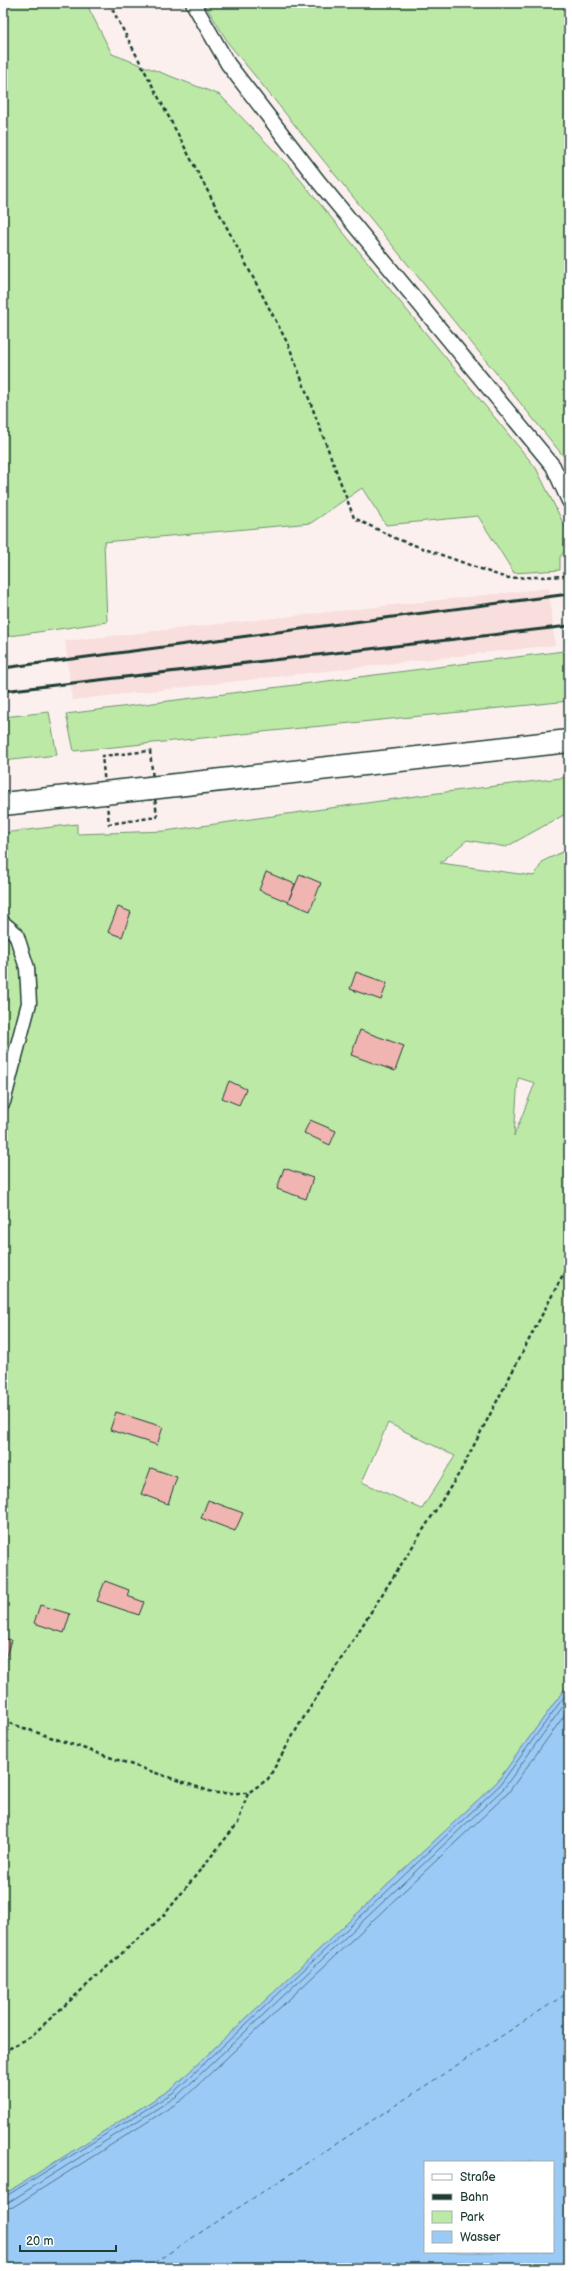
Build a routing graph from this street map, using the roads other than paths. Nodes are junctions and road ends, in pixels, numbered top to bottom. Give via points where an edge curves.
1 (193, 3) edge
2 (569, 501) edge
3 (569, 741) edge
4 (3, 804) edge
5 (3, 923) edge
6 (3, 1102) edge

1 - 2 lane via 228,64 318,181 553,466
3 - 4 main road, bridge
5 - 6 lane via 16,934 27,968 29,1004

